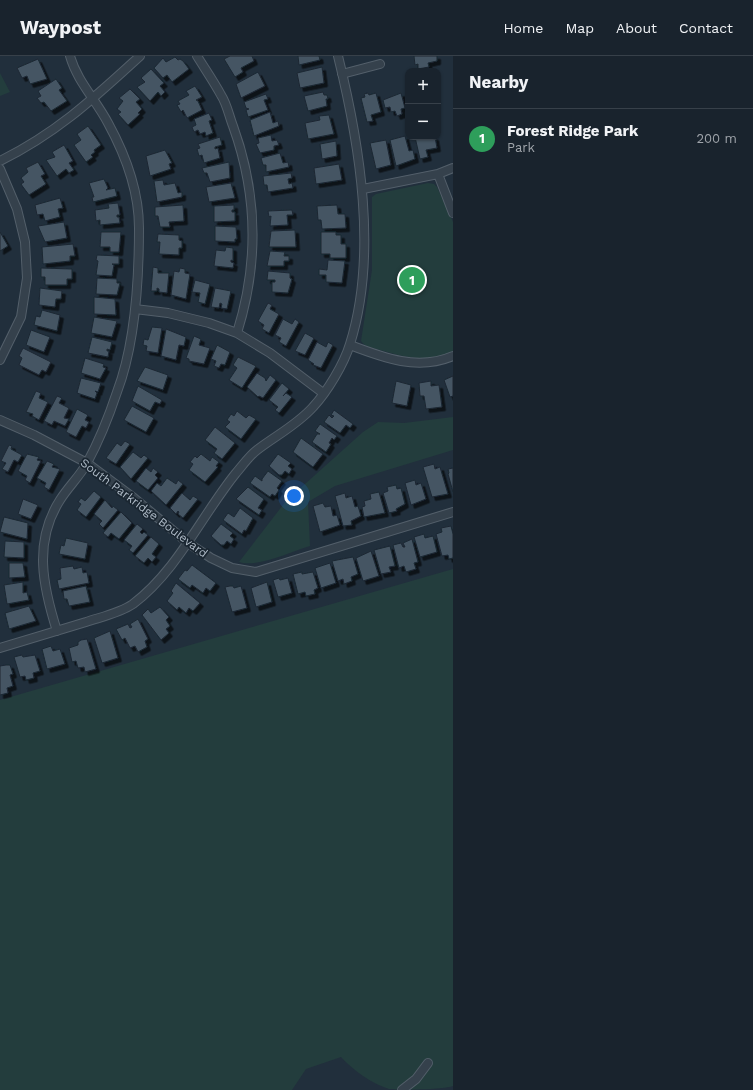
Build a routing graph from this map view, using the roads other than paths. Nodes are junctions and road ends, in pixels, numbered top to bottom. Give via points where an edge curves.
1 (70, 56) edge
2 (140, 56) edge
3 (197, 56) edge
4 (338, 56) edge
5 (380, 64) dead end
6 (342, 74) junction
7 (93, 99) junction
8 (0, 161) edge
9 (453, 168) edge
10 (0, 169) edge
11 (438, 174) junction
12 (363, 189) junction
13 (453, 213) edge
14 (135, 309) junction
15 (237, 333) junction
16 (350, 345) junction
17 (453, 356) edge
18 (0, 360) edge
19 (323, 393) junction
20 (0, 420) edge
21 (87, 463) junction
22 (453, 512) edge
23 (188, 543) junction
24 (57, 631) junction
25 (0, 648) edge
26 (428, 1063) dead end
27 (402, 1090) edge

1 - 7 street via 74,70
2 - 7 street
3 - 15 street via 222,96 238,139 250,183 254,219 251,268
4 - 6 street
5 - 6 street
6 - 12 street
7 - 8 street via 64,123
7 - 14 street via 108,123 134,188 139,227
9 - 11 street
10 - 18 street via 17,209 25,242 27,278 21,317
11 - 12 street
11 - 13 street
12 - 16 street via 364,267
14 - 15 street via 168,313
14 - 21 street via 118,391
15 - 19 street via 270,353
16 - 17 street via 406,363 427,363
16 - 19 street via 343,362
19 - 23 street via 312,408 256,451 236,474
20 - 21 street, South Parkridge Boulevard
21 - 23 street, South Parkridge Boulevard
21 - 24 street via 59,501 47,528 43,553 43,580
22 - 23 street, South Parkridge Boulevard via 256,572 232,568
23 - 24 street via 152,586 131,605
24 - 25 street
26 - 27 street via 416,1079

